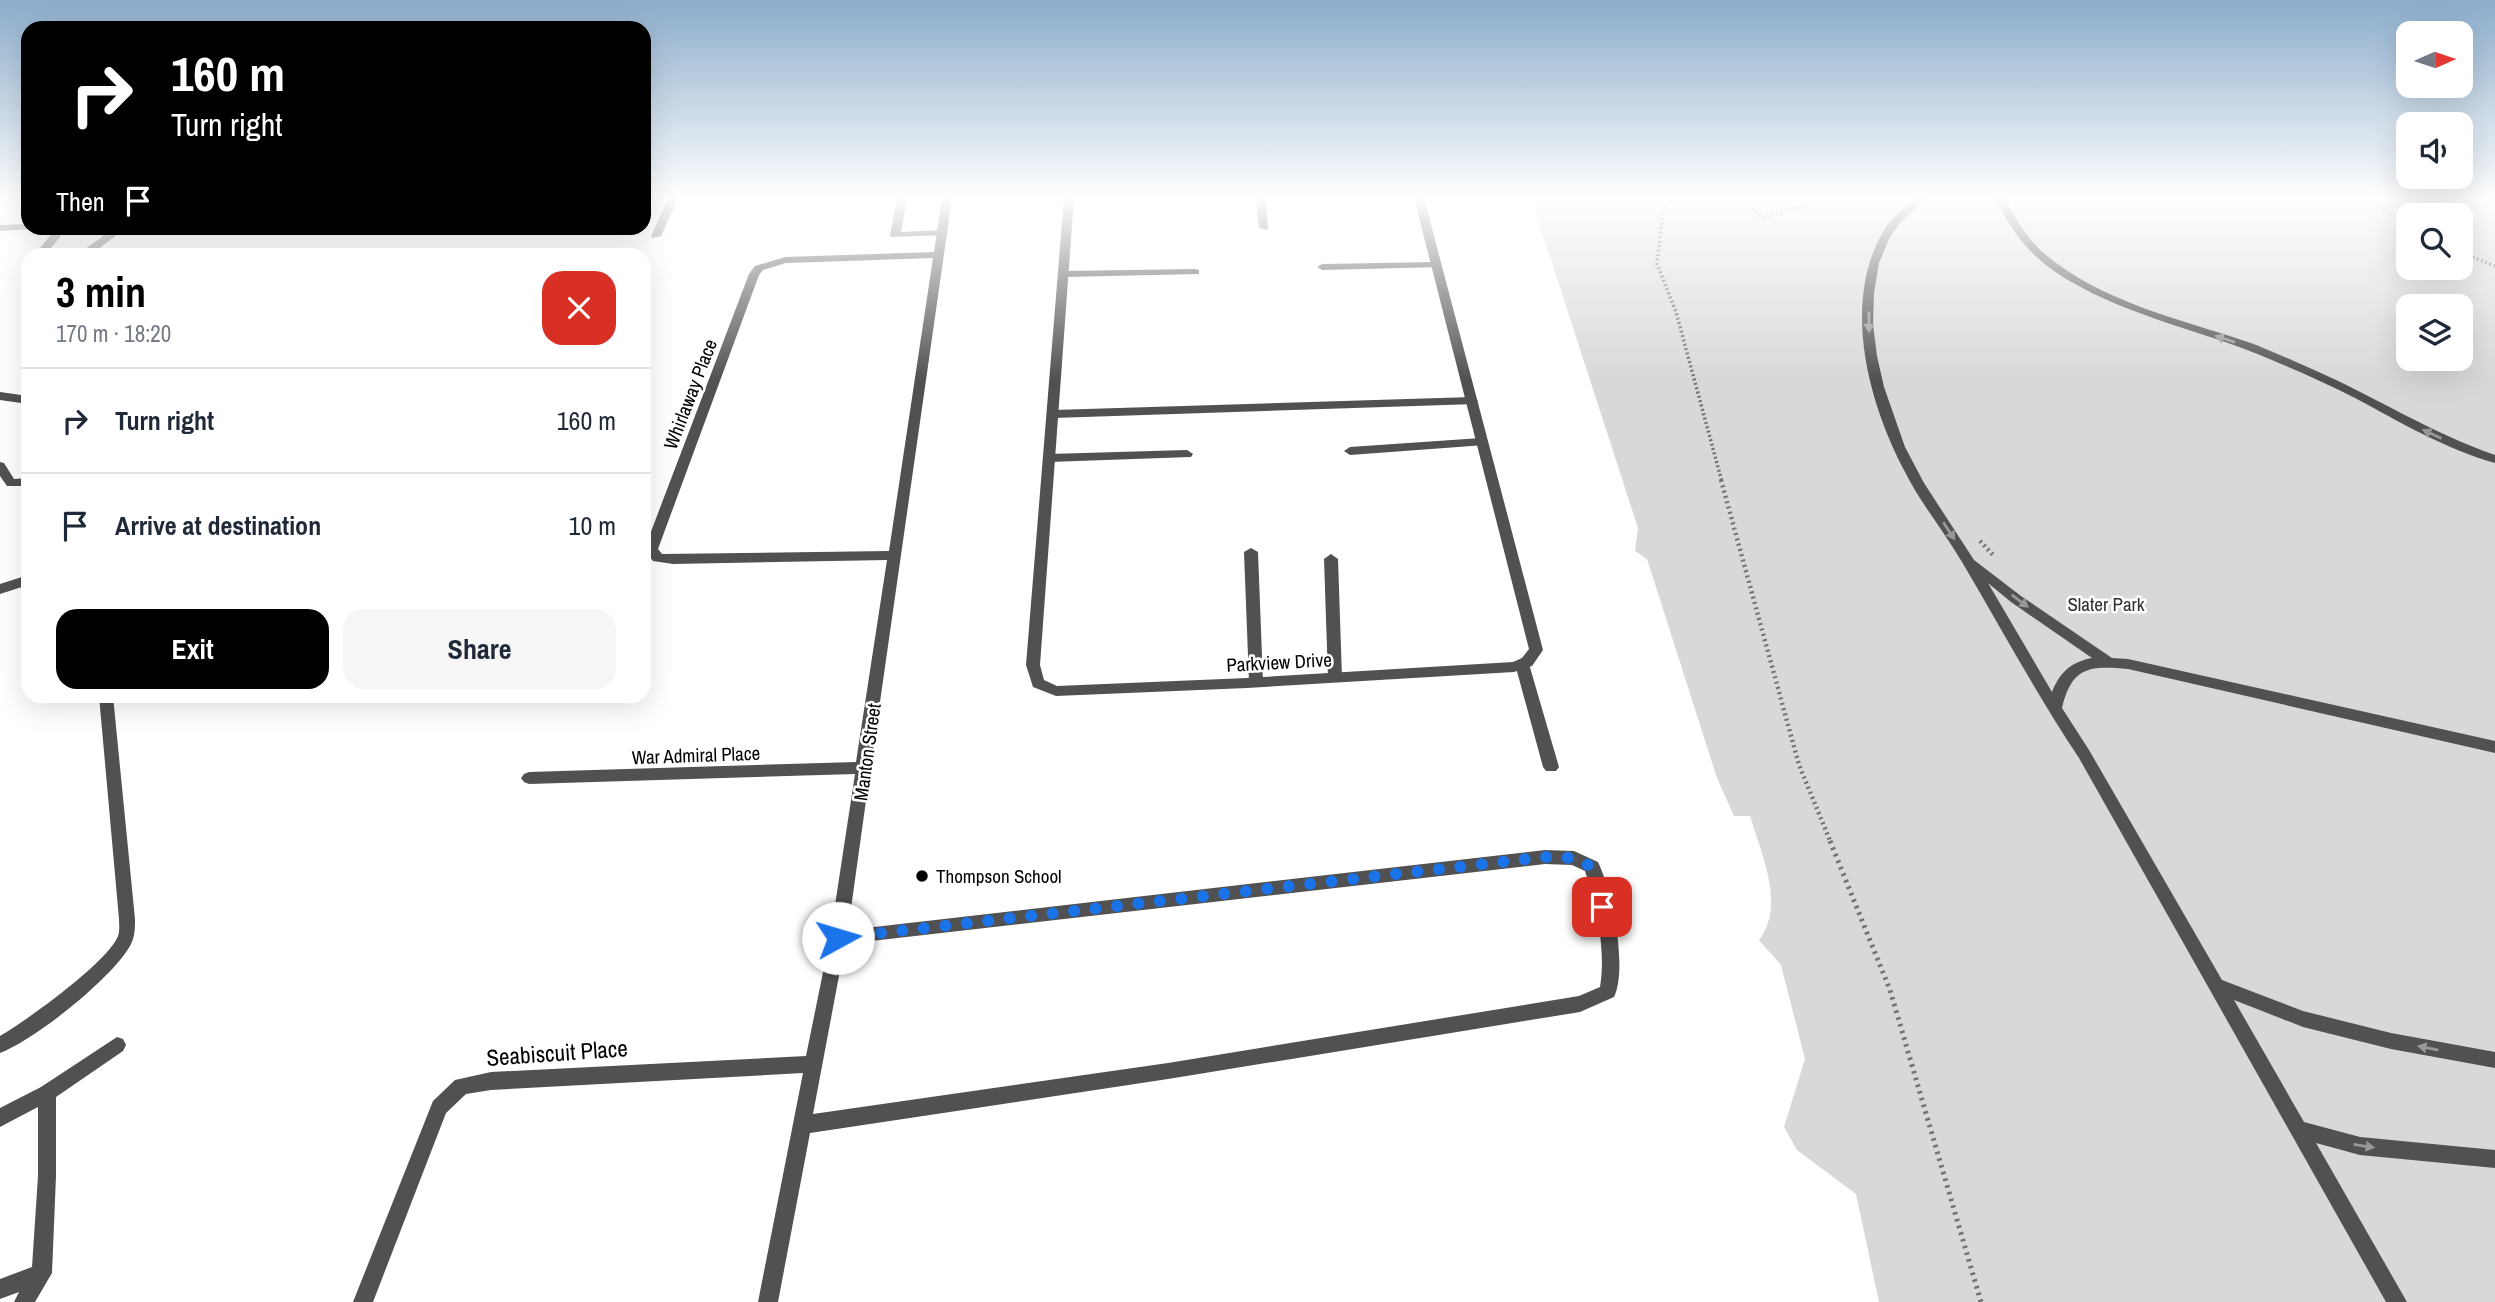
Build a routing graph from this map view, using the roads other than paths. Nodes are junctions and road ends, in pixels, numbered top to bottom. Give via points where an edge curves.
1 (823, 259) edge
2 (936, 259) edge
3 (1064, 259) edge
4 (1434, 259) edge
5 (1876, 259) edge
6 (2047, 259) edge
7 (1436, 265) junction
8 (1322, 267) dead end
9 (1195, 272) dead end
10 (1063, 274) junction
11 (0, 396) edge
12 (21, 399) edge
13 (1472, 401) junction
14 (1054, 414) junction
15 (1481, 442) junction
16 (1350, 451) dead end
17 (1187, 453) dead end
18 (1049, 458) junction
19 (2495, 459) edge
20 (0, 467) edge
21 (21, 482) edge
22 (651, 550) edge
23 (651, 550) edge
24 (1251, 552) dead end
25 (893, 555) junction
26 (1967, 558) junction
27 (1331, 559) dead end
28 (21, 582) edge
29 (0, 589) edge
30 (2108, 662) junction
31 (1522, 664) junction
32 (1335, 678) junction
33 (1256, 682) junction
34 (107, 703) edge
35 (2054, 709) junction
36 (2495, 747) edge
37 (1551, 767) dead end
38 (865, 768) junction
39 (529, 778) dead end
40 (838, 938) junction
41 (2216, 985) junction
42 (0, 1045) edge
43 (117, 1045) dead end
44 (2495, 1060) edge
45 (812, 1064) junction
46 (47, 1093) junction
47 (0, 1118) edge
48 (801, 1125) junction
49 (2298, 1129) junction
50 (2495, 1159) edge
51 (42, 1273) junction
52 (0, 1289) edge
53 (24, 1302) edge
54 (363, 1302) edge
55 (768, 1302) edge
56 (2397, 1302) edge

1 - 23 street, Whirlaway Place via 785,260 754,274
2 - 25 street, Manton Street
3 - 10 street, Parkview Drive
4 - 7 street
5 -> 26 street via 1869,343 1878,394 1912,474
19 -> 6 street via 2433,435 2315,374 2108,297
7 - 8 street
7 - 13 street
9 - 10 street
10 - 14 street, Parkview Drive
11 - 12 street
13 - 14 street
13 - 15 street
14 - 18 street, Parkview Drive
15 - 16 street
15 - 31 street via 1536,650
17 - 18 street
18 - 33 street, Parkview Drive via 1034,665 1038,683 1056,691
20 - 21 street via 11,482
22 - 25 street, Whirlaway Place via 658,558 673,559
24 - 33 street
25 - 38 street, Manton Street
26 -> 30 street via 2016,599
26 - 35 street
27 - 32 street
28 - 29 street
30 - 35 street via 2068,672 2057,690
30 - 36 street via 2153,668
31 - 32 street, Parkview Drive
31 - 37 street
32 - 33 street, Parkview Drive
34 - 42 street via 126,939 95,973 22,1033
35 - 41 street
38 - 39 street, War Admiral Place
38 - 40 street, Manton Street
40 - 45 street, Manton Street
40 - 48 street via 1545,857 1574,858 1592,867 1598,884 1612,975 1608,992 1580,1004
44 -> 41 street via 2303,1019
41 - 49 street
43 - 46 street
45 - 48 street, Manton Street
45 - 54 street, Seabiscuit Place via 491,1080 461,1086 439,1107
46 - 47 street
46 - 51 street
48 - 55 street, Manton Street
49 -> 50 street via 2360,1146
49 - 56 street
51 - 52 street
51 - 53 street

